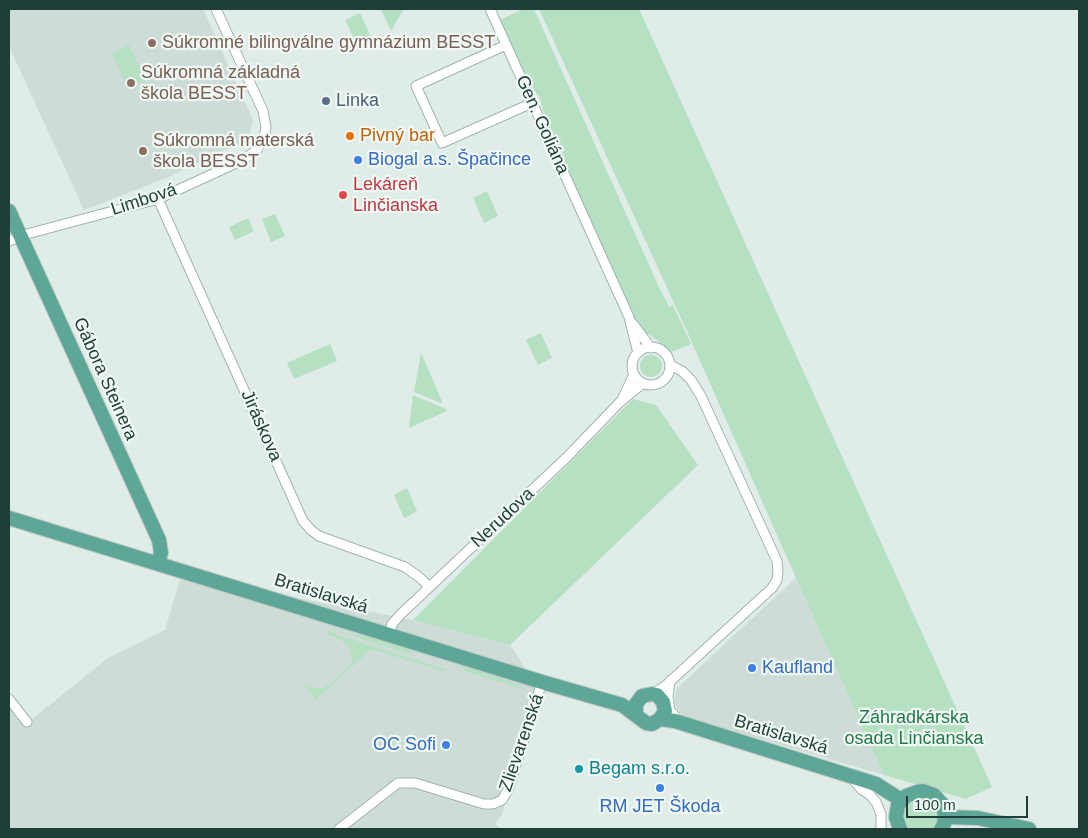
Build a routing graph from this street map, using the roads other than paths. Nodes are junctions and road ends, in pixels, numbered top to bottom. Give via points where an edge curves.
1 (216, 9) edge
2 (490, 9) edge
3 (506, 45) junction
4 (532, 103) junction
5 (158, 199) junction
6 (9, 211) edge
7 (14, 239) edge
8 (629, 317) junction
9 (651, 348) junction
10 (638, 353) junction
11 (670, 365) junction
12 (634, 374) junction
13 (668, 375) junction
14 (691, 380) junction
15 (643, 383) junction
16 (620, 402) junction
17 (9, 518) edge
18 (158, 563) junction
19 (430, 587) junction
20 (389, 635) junction
21 (542, 682) junction
22 (662, 698) junction
23 (9, 699) edge
24 (636, 708) junction
25 (27, 722) dead end
26 (677, 722) junction
27 (851, 777) junction
28 (902, 800) junction
29 (943, 823) edge
30 (897, 828) edge
31 (339, 829) edge
32 (882, 829) edge
33 (1029, 829) edge

1 - 5 street, Limbová via 263,111 264,137 260,147 251,155
2 - 3 street, Gen. Goliána
3 - 4 street, Gen. Goliána
3 - 4 street via 416,86 442,142
4 - 8 street, Gen. Goliána
5 - 7 street, Limbová
5 - 19 street, Jiráskova via 303,521 319,536 405,567
6 - 7 main road, Gábora Steinera
7 - 18 main road, Gábora Steinera via 159,540 161,553
8 - 9 street
8 - 10 street
9 - 10 street
9 - 11 street via 657,348 666,355
10 - 12 street via 633,363
11 - 13 street
11 - 14 street
12 - 15 street
12 - 16 street, Nerudova
13 - 14 street
13 - 15 street via 654,385
14 - 22 street via 778,560 778,570 772,588
15 - 16 street, Nerudova
16 - 19 street, Nerudova
17 - 18 main road, Bratislavská
18 - 20 main road, Bratislavská
19 - 20 street, Nerudova via 395,620
20 - 21 main road, Bratislavská
21 - 24 main road, Bratislavská
21 - 31 street, Zlievarenská via 502,800 484,804 415,783 398,782
22 - 24 main road, Bratislavská via 642,696
22 - 24 main road via 652,724 642,722
22 - 26 main road, Bratislavská
22 - 26 street via 668,698
23 - 25 street
26 - 27 main road, Bratislavská
27 - 28 main road, Bratislavská via 876,784
27 - 32 street via 876,802
28 - 29 main road via 911,793 928,792 942,804
28 - 30 main road via 896,811
29 - 33 main road via 978,818

